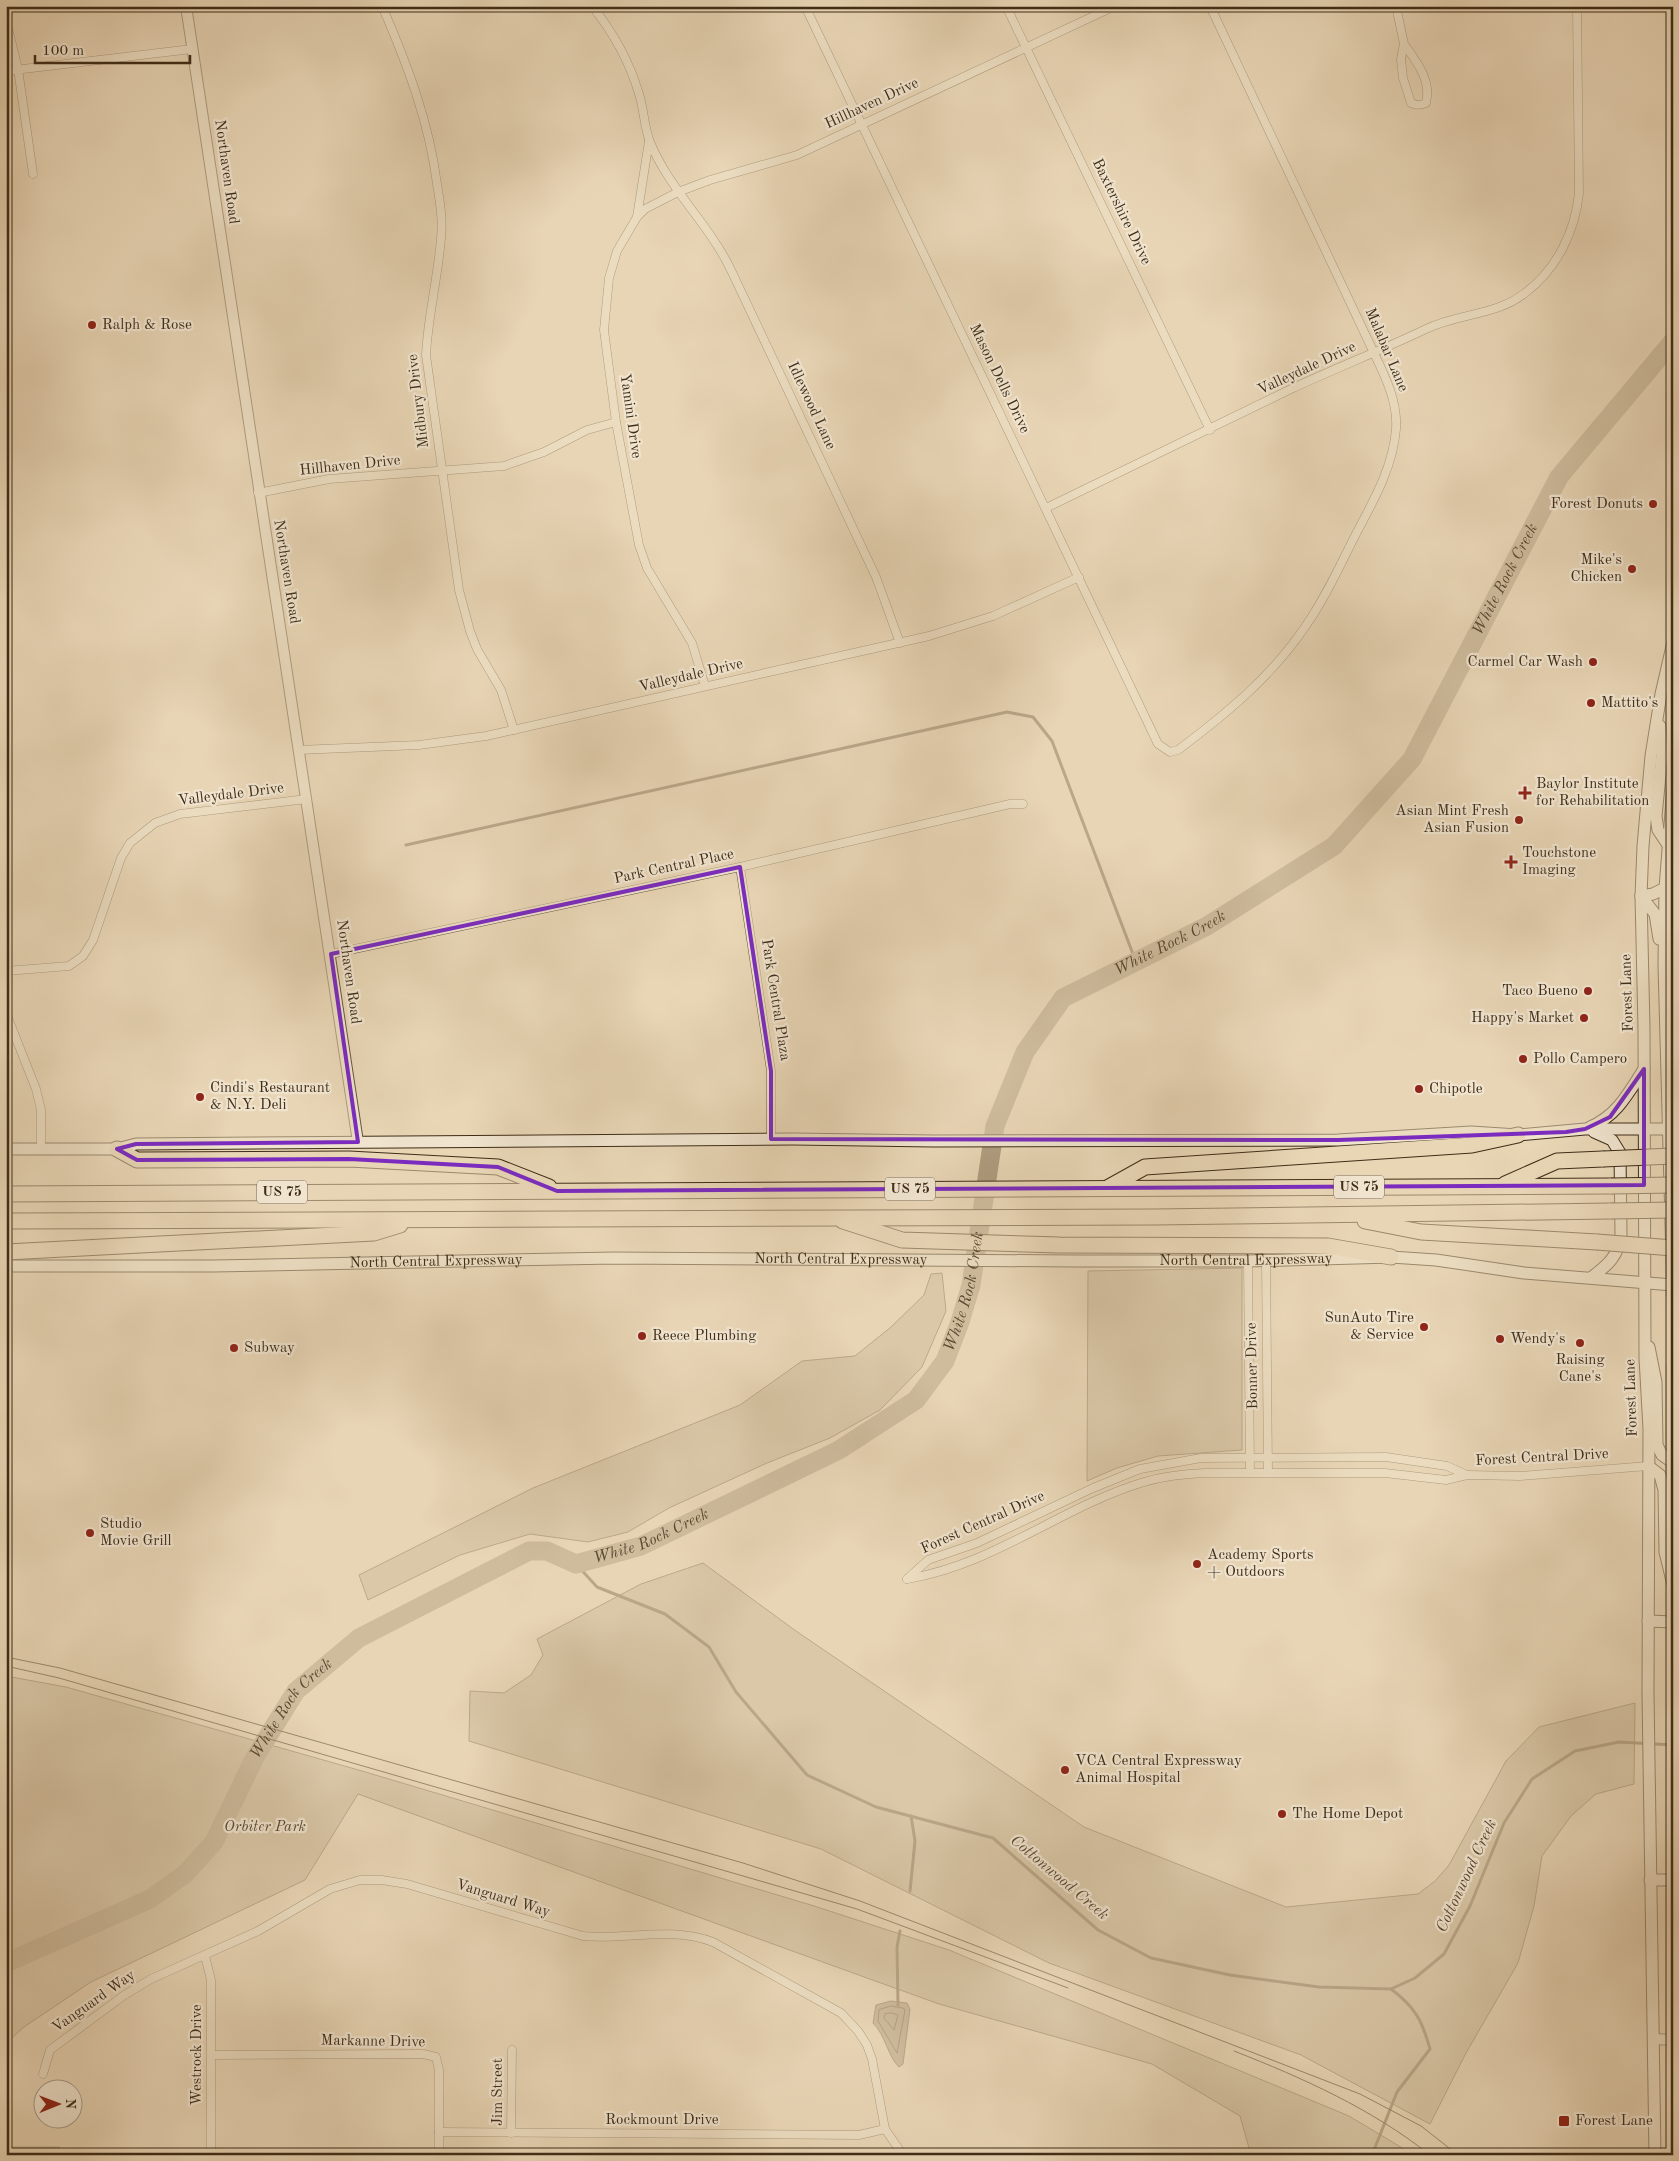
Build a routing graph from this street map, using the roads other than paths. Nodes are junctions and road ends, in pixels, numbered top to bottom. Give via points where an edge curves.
1 (186, 6) edge
2 (382, 6) edge
3 (592, 6) edge
4 (804, 6) edge
5 (1006, 6) edge
6 (1115, 6) edge
7 (1210, 6) edge
8 (1396, 6) edge
9 (1577, 6) edge
10 (6, 20) edge
11 (1404, 44) junction
12 (1027, 47) junction
13 (192, 49) junction
14 (18, 69) junction
15 (6, 71) edge
16 (862, 124) junction
17 (649, 141) junction
18 (32, 174) dead end
19 (678, 192) junction
20 (637, 217) junction
21 (1374, 353) junction
22 (616, 422) junction
23 (1210, 430) junction
24 (442, 471) junction
25 (258, 493) junction
26 (1046, 508) junction
27 (1078, 577) junction
28 (1673, 642) edge
29 (900, 643) junction
30 (705, 686) junction
31 (1658, 712) junction
32 (514, 730) junction
33 (298, 750) junction
34 (1178, 750) joint
35 (1673, 787) edge
36 (307, 799) junction
37 (1023, 804) dead end
38 (1668, 845) junction
39 (740, 867) junction
40 (1664, 888) junction
41 (1641, 896) junction
42 (1668, 912) edge
43 (331, 954) junction
44 (1664, 965) junction
45 (6, 971) edge
46 (6, 1013) edge
47 (1644, 1069) junction
48 (1585, 1129) junction
49 (1645, 1129) junction
50 (1671, 1129) edge
51 (1518, 1135) junction
52 (771, 1139) junction
53 (358, 1142) junction
54 (6, 1149) edge
55 (41, 1149) junction
56 (117, 1149) junction
57 (1673, 1156) edge
58 (1673, 1185) edge
59 (1499, 1187) junction
60 (1108, 1188) junction
61 (557, 1191) junction
62 (6, 1194) edge
63 (1673, 1210) edge
64 (1331, 1215) junction
65 (829, 1217) junction
66 (413, 1220) junction
67 (6, 1221) edge
68 (1673, 1248) edge
69 (6, 1252) edge
70 (1390, 1257) junction
71 (1266, 1260) junction
72 (1248, 1261) junction
73 (6, 1266) edge
74 (1592, 1278) junction
75 (1644, 1283) junction
76 (1672, 1285) edge
77 (1673, 1295) edge
78 (1645, 1334) junction
79 (1673, 1366) edge
80 (1268, 1457) junction
81 (1250, 1458) junction
82 (1672, 1462) edge
83 (1648, 1466) junction
84 (1250, 1472) junction
85 (1268, 1472) junction
86 (1467, 1475) junction
87 (1093, 1488) junction
88 (1673, 1489) edge
89 (1098, 1501) junction
90 (1673, 1585) edge
91 (1648, 1621) junction
92 (1673, 1622) edge
93 (1650, 1880) junction
94 (1673, 1880) edge
95 (206, 1956) junction
96 (1655, 2039) junction
97 (1673, 2040) edge
98 (512, 2050) dead end
99 (212, 2055) junction
100 (43, 2074) dead end
101 (885, 2129) junction
102 (439, 2132) junction
103 (511, 2133) junction
104 (211, 2155) edge
105 (439, 2155) edge
106 (903, 2155) edge
107 (1656, 2155) edge

1 - 13 street, Northaven Road
2 - 24 street, Midbury Drive via 424,114 440,204 441,236 426,355
3 - 17 street, Yamini Drive via 629,68 639,93
4 - 16 street, Mason Dells Drive
5 - 12 street, Baxtershire Drive
6 - 12 street, Hillhaven Drive
7 - 21 street, Malabar Lane
8 - 11 street
9 - 21 street, Valleydale Drive via 1579,193 1571,232 1558,257 1542,278 1512,302 1496,310 1432,326
10 - 14 street
11 - 11 street via 1400,59 1411,102 1416,105 1426,103 1427,85 1420,66
12 - 16 street, Hillhaven Drive
12 - 23 street, Baxtershire Drive
13 - 14 street
13 - 25 street, Northaven Road
14 - 15 street
14 - 18 street
16 - 19 street, Hillhaven Drive via 781,161
16 - 26 street, Mason Dells Drive
17 - 19 street, Yamini Drive
17 - 20 street, Yamini Drive
19 - 20 street, Hillhaven Drive
19 - 29 street, Idlewood Lane via 708,228 730,268 876,576
20 - 22 street, Yamini Drive via 617,252 605,304 604,330
21 - 23 street, Valleydale Drive
21 - 34 street, Malabar Lane via 1388,386 1396,427 1385,477 1324,597 1289,648 1266,676 1227,713
22 - 24 street, Hillhaven Drive via 587,430 544,452 504,466
22 - 30 street, Yamini Drive via 640,545 648,568 692,642
23 - 26 street, Valleydale Drive
24 - 25 street, Hillhaven Drive via 329,480
24 - 32 street, Midbury Drive via 464,611 477,649 501,690
25 - 33 street, Northaven Road
26 - 27 street, Mason Dells Drive
27 - 29 street, Valleydale Drive via 993,616
27 - 34 street, Mason Dells Drive via 1158,744 1165,750
28 - 31 main road, Forest Lane
29 - 30 street, Valleydale Drive
30 - 32 street, Valleydale Drive
31 - 38 main road via 1662,755 1656,816 1658,830
31 - 41 main road, Forest Lane via 1643,846
32 - 33 street, Valleydale Drive via 419,745
33 - 36 street, Northaven Road
35 - 38 main road
36 - 43 street, Northaven Road
36 - 45 street, Valleydale Drive via 180,814 155,823 130,843 121,858 93,940 83,956 69,966
37 - 39 street, Park Central Place via 1010,804
38 - 40 main road
39 - 43 street, Park Central Place
39 - 52 street, Park Central Plaza via 772,1071
40 - 41 main road
40 - 42 main road
41 - 44 main road via 1654,914
41 - 47 main road, Forest Lane
42 - 44 main road
43 - 53 street, Northaven Road
44 - 50 main road
46 - 55 street via 36,1089 41,1110
47 - 48 main road via 1610,1117
47 - 49 main road, Forest Lane
48 - 49 main road
48 - 51 main road
48 - 74 main road via 1612,1140 1618,1146 1622,1161 1620,1248 1610,1264
49 - 50 main road
49 - 75 main road, Forest Lane
50 - 76 main road
51 - 52 main road via 1471,1132 1338,1140
51 - 60 highway via 1472,1145 1145,1167
52 - 53 main road
53 - 56 main road via 136,1144
54 - 55 main road
55 - 56 main road
56 - 61 highway via 137,1160 349,1159 498,1167
57 - 59 highway, bridge via 1556,1161
58 - 59 highway, US 75, bridge
59 - 60 highway, US 75
60 - 61 highway, US 75
61 - 62 highway, US 75
63 - 64 highway, US 75, bridge
64 - 65 highway, US 75
64 - 68 highway, bridge via 1421,1232
65 - 66 highway, US 75
65 - 70 highway via 902,1240 1060,1245 1328,1246
66 - 67 highway, US 75
66 - 69 highway via 374,1233
70 - 71 main road, North Central Expressway
70 - 74 main road, North Central Expressway
71 - 72 main road, North Central Expressway
71 - 80 street, Bonner Drive
72 - 73 main road, North Central Expressway via 622,1258 213,1266
72 - 81 street, Bonner Drive
74 - 75 main road, North Central Expressway
75 - 76 main road, North Central Expressway
75 - 78 main road, Forest Lane
76 - 77 main road
78 - 82 main road via 1656,1382 1657,1445
78 - 83 main road, Forest Lane
79 - 82 main road
80 - 81 street, Forest Central Drive
80 - 85 street, Bonner Drive
80 - 86 street, Forest Central Drive via 1386,1457 1447,1466
81 - 84 street, Bonner Drive
81 - 87 street, Forest Central Drive via 1174,1462 1140,1469
82 - 88 main road
83 - 86 street, Forest Central Drive via 1520,1476
83 - 90 main road via 1660,1475 1664,1490 1665,1552
83 - 91 main road, Forest Lane
84 - 85 street, Forest Central Drive
84 - 89 street, Forest Central Drive via 1176,1475 1143,1482
85 - 86 street, Forest Central Drive via 1385,1473 1446,1480
87 - 89 street
87 - 89 street, Forest Central Drive via 977,1543 928,1560 907,1579 935,1574 983,1557
91 - 92 main road
91 - 93 main road, Forest Lane
93 - 94 main road
93 - 96 main road, Forest Lane
95 - 99 street, Westrock Drive via 211,1980
95 - 100 street, Vanguard Way via 151,1979 123,1996 50,2050
95 - 101 street, Vanguard Way via 258,1931 330,1889 360,1880 407,1884 583,1936 696,1935 850,2021 872,2060
96 - 97 street
96 - 107 main road, Forest Lane
98 - 103 street, Jim Street
99 - 102 street, Markanne Drive via 423,2054 436,2058 439,2070
99 - 104 street, Westrock Drive
101 - 103 street, Rockmount Drive via 859,2135
101 - 106 street, Vanguard Way
102 - 103 street, Rockmount Drive
102 - 105 street, Markanne Drive

